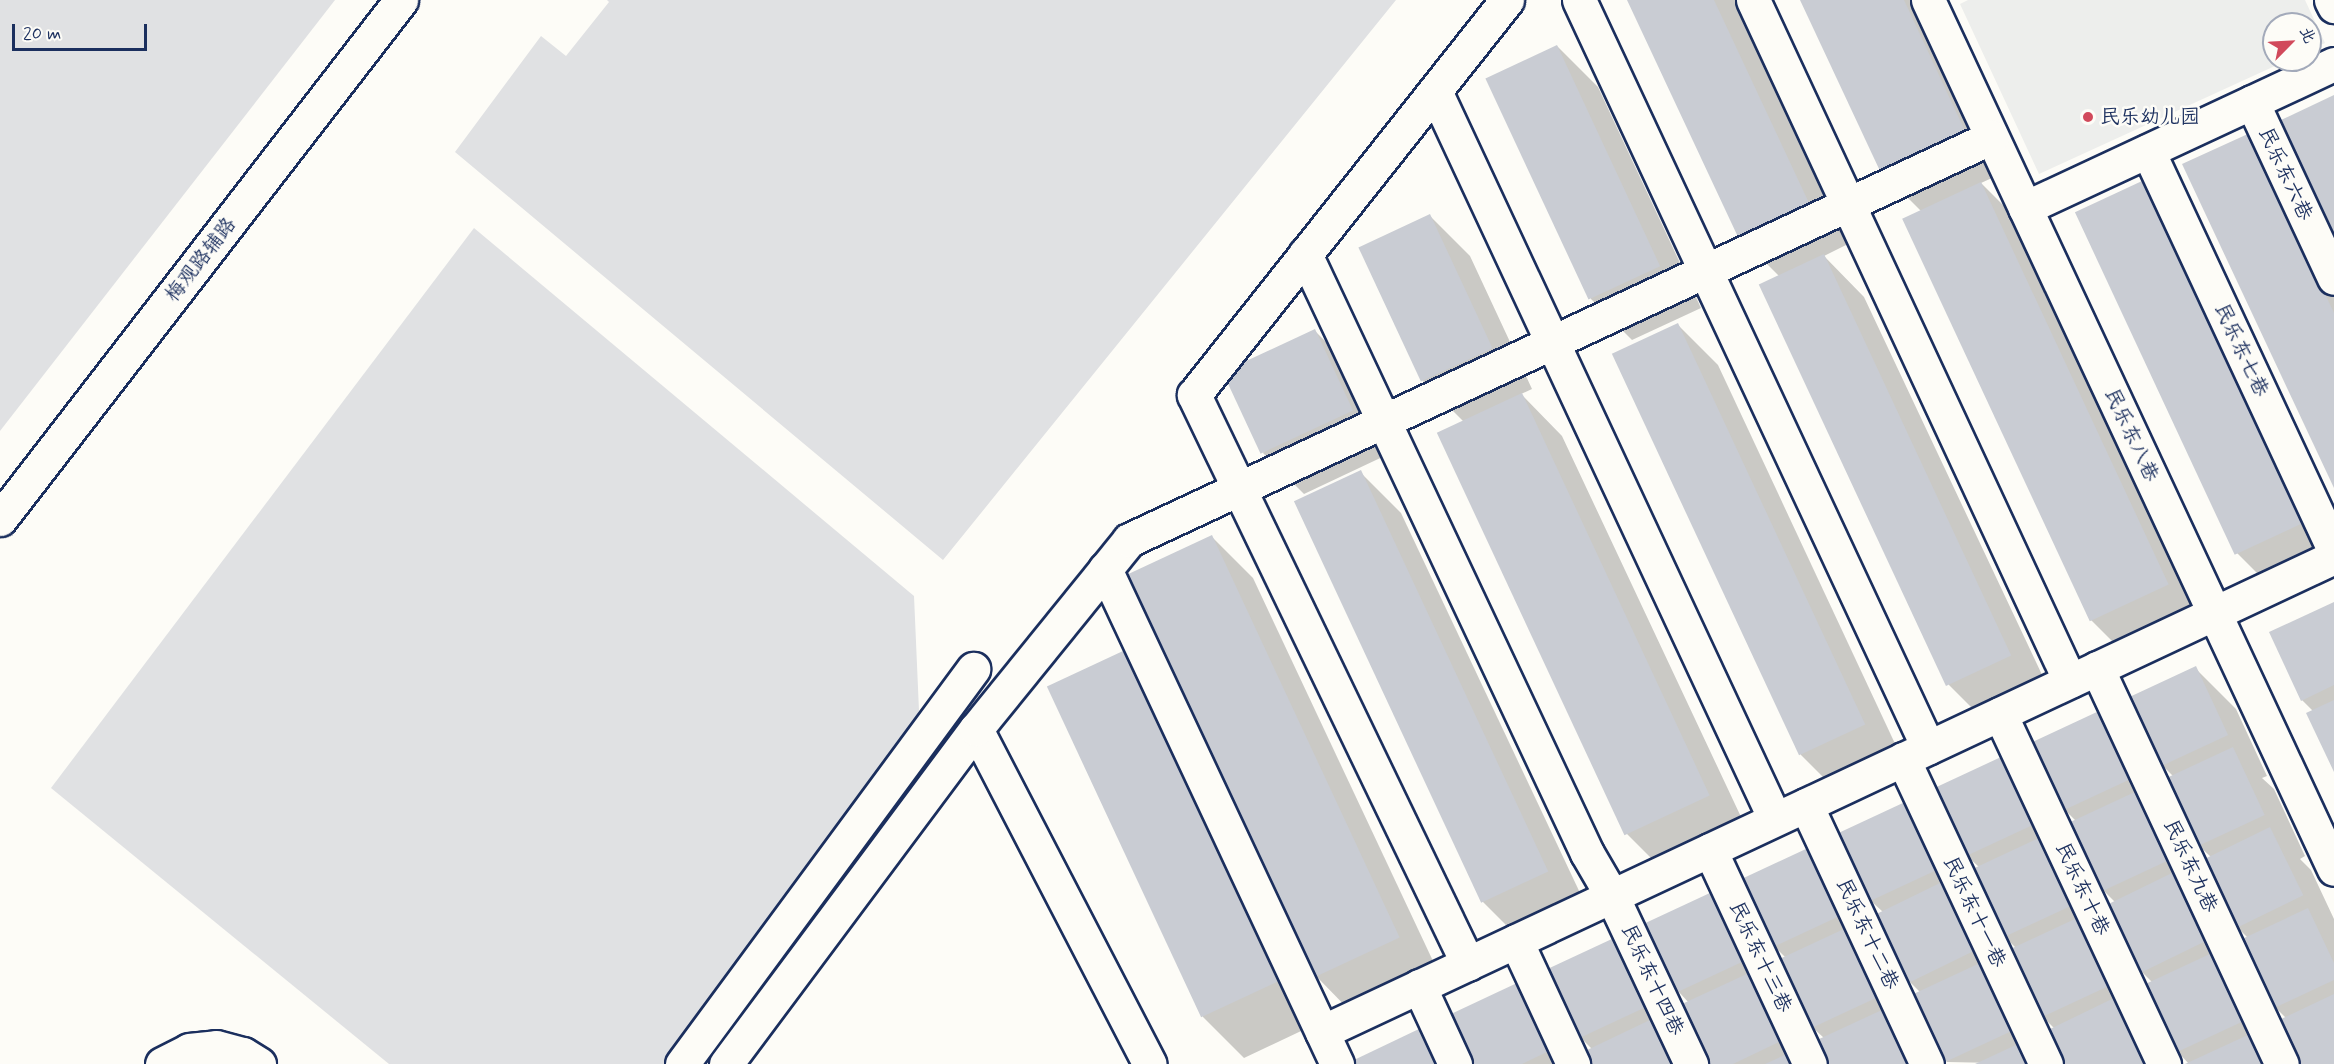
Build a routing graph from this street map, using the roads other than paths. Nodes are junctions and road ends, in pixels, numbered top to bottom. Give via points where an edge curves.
1 (401, 0) edge
2 (1507, 0) edge
3 (1580, 0) edge
4 (1753, 0) edge
5 (1928, 0) edge
6 (2331, 0) edge
7 (2334, 6) edge
8 (2334, 64) edge
9 (1436, 90) junction
10 (2252, 102) junction
11 (1992, 137) junction
12 (2148, 151) junction
13 (1847, 204) junction
14 (2025, 208) junction
15 (1305, 254) junction
16 (1706, 271) junction
17 (2334, 278) edge
18 (1552, 342) junction
19 (1385, 421) junction
20 (1239, 489) junction
21 (0, 519) edge
22 (2334, 550) edge
23 (2334, 557) edge
24 (1105, 570) junction
25 (2214, 613) junction
26 (974, 669) dead end
27 (2084, 675) junction
28 (2000, 714) junction
29 (976, 729) junction
30 (1916, 753) junction
31 (1806, 805) junction
32 (1775, 819) junction
33 (1710, 850) junction
34 (2334, 869) edge
35 (1612, 896) junction
36 (1516, 941) junction
37 (1468, 964) junction
38 (1419, 986) junction
39 (1322, 1032) junction
40 (162, 1064) edge
41 (259, 1064) edge
42 (682, 1064) edge
43 (726, 1064) edge
44 (1150, 1064) edge
45 (1337, 1064) edge
46 (1455, 1064) edge
47 (1573, 1064) edge
48 (1691, 1064) edge
49 (1810, 1064) edge
50 (1927, 1064) edge
51 (2046, 1064) edge
52 (2164, 1064) edge
53 (2282, 1064) edge

1 - 21 street, 梅观路辅路
2 - 9 street
3 - 16 street, 民乐东十一巷
4 - 13 street, 民乐东九巷
5 - 11 street, 民乐东八巷
6 - 7 street
8 - 10 street
9 - 15 street
9 - 18 street
10 - 12 street
10 - 17 street, 民乐东六巷
11 - 13 street
11 - 14 street, 民乐东八巷
12 - 14 street
12 - 22 street, 民乐东七巷
13 - 16 street
13 - 27 street, 民乐东九巷
14 - 25 street, 民乐东八巷
15 - 19 street, 民乐东十四巷
15 - 20 street via 1194,395
16 - 18 street
16 - 30 street, 民乐东十一巷
18 - 19 street
18 - 32 street
19 - 20 street
19 - 35 street, 民乐东十四巷 via 1587,853
20 - 24 street via 1129,540
20 - 37 street
23 - 25 street
24 - 29 street
24 - 39 street
25 - 27 street
25 - 34 street, 民乐东八巷
26 - 42 street
27 - 28 street
27 - 53 street, 民乐东九巷
28 - 30 street
28 - 52 street, 民乐东十巷
29 - 43 street
29 - 44 street
30 - 31 street
30 - 51 street, 民乐东十一巷
31 - 32 street
31 - 50 street, 民乐东十二巷
32 - 33 street
33 - 35 street
33 - 49 street, 民乐东十三巷
35 - 36 street
35 - 48 street, 民乐东十四巷
36 - 37 street
36 - 47 street
37 - 38 street
38 - 39 street
38 - 46 street
39 - 45 street
40 - 41 street via 189,1050 216,1047 243,1054

